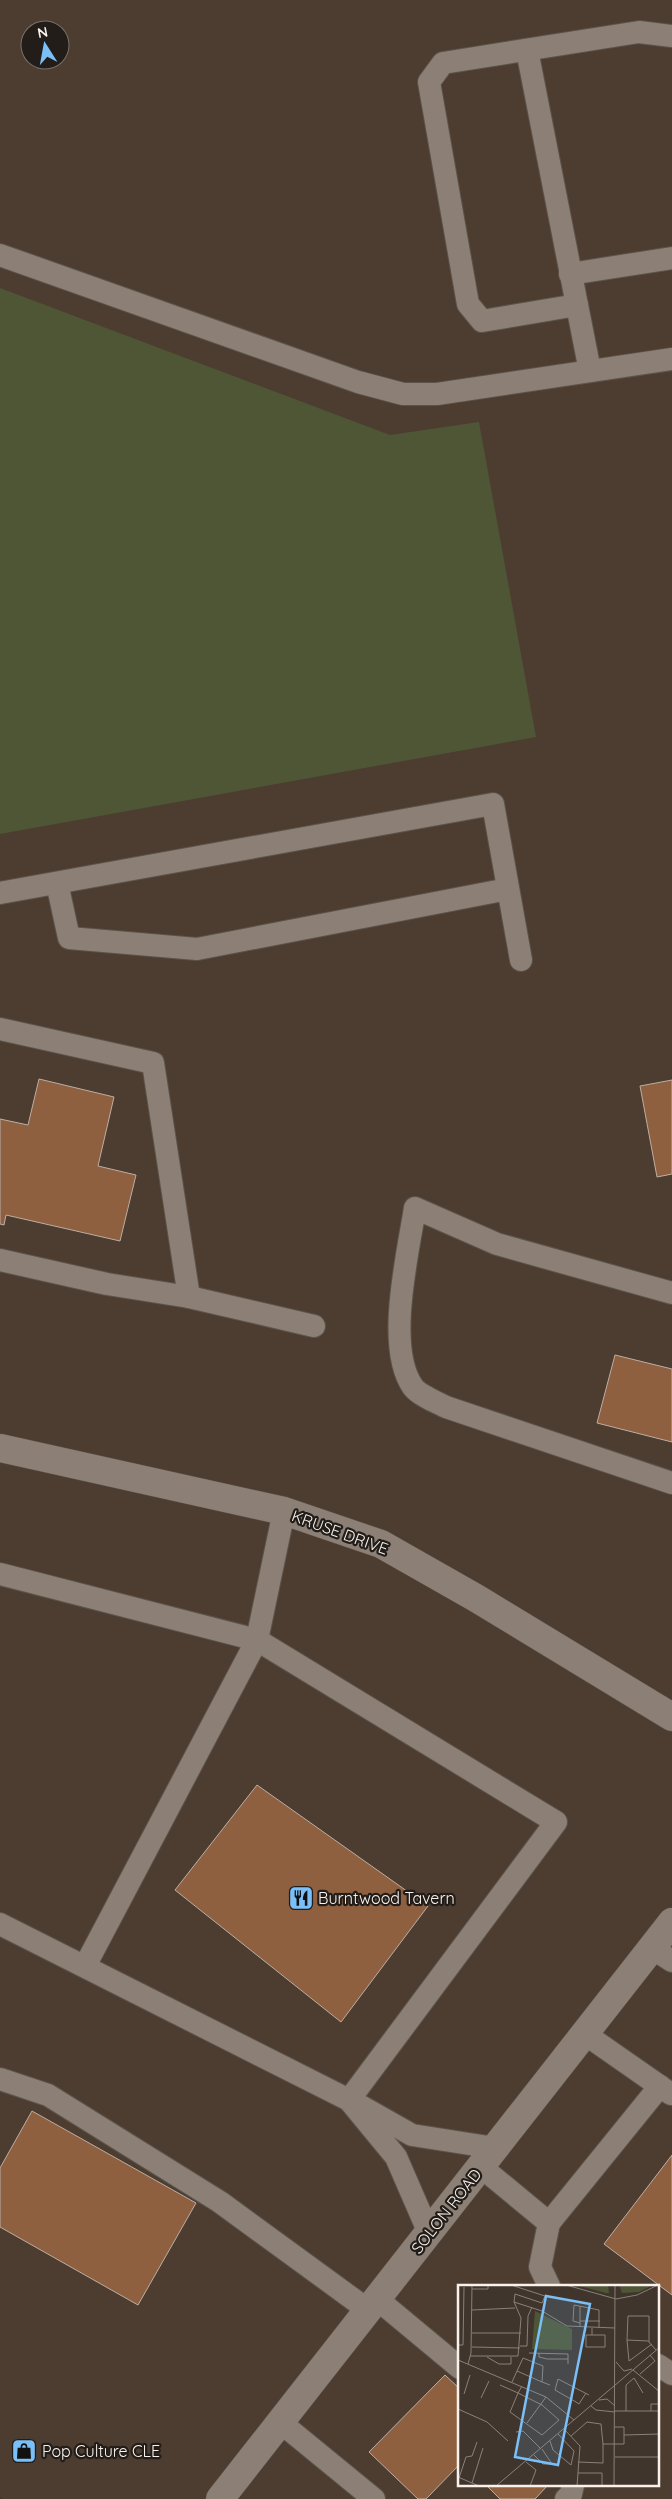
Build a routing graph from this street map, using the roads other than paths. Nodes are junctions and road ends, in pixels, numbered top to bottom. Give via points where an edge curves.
1 (672, 36) edge
2 (527, 50) junction
3 (0, 255) edge
4 (672, 258) edge
5 (570, 274) junction
6 (577, 305) junction
7 (672, 359) edge
8 (590, 371) junction
9 (57, 883) junction
10 (508, 889) junction
11 (0, 894) edge
12 (521, 960) dead end
13 (0, 1029) edge
14 (0, 1260) edge
15 (672, 1293) edge
16 (189, 1297) junction
17 (314, 1326) dead end
18 (0, 1448) edge
19 (672, 1483) edge
20 (284, 1511) junction
21 (0, 1574) edge
22 (257, 1640) junction
23 (672, 1717) edge
24 (672, 1922) edge
25 (0, 1924) edge
26 (662, 1954) edge
27 (85, 1966) junction
28 (585, 2034) junction
29 (0, 2079) edge
30 (666, 2090) edge
31 (349, 2100) junction
32 (488, 2157) junction
33 (549, 2223) junction
34 (429, 2233) junction
35 (549, 2285) edge
36 (372, 2304) junction
37 (660, 2366) edge
38 (458, 2367) edge
39 (672, 2374) edge
40 (280, 2422) junction
41 (573, 2486) edge
42 (220, 2499) edge
43 (374, 2499) edge
44 (566, 2499) edge

1 - 2 lane via 639,32
2 - 5 lane
2 - 6 lane via 443,63 428,82 468,304 482,321
3 - 8 lane via 358,382 403,394 437,394
4 - 5 lane
5 - 6 lane
6 - 8 lane
7 - 8 lane
9 - 10 lane via 68,938 197,949
9 - 10 lane via 492,804
9 - 11 lane
10 - 12 lane
13 - 16 lane via 154,1063
14 - 16 lane via 107,1284
15 - 19 lane via 497,1244 415,1208 400,1301 400,1356 413,1388 446,1407
16 - 17 lane
18 - 20 street, KRUSE DRIVE
20 - 22 lane
20 - 23 street, KRUSE DRIVE via 381,1544
21 - 22 lane
22 - 27 lane
22 - 31 lane via 556,1822
24 - 26 street, SOLON ROAD
25 - 27 lane
26 - 28 street, SOLON ROAD
27 - 31 lane
28 - 30 lane
28 - 32 street, SOLON ROAD
29 - 36 lane via 48,2095 220,2202
30 - 33 lane
31 - 32 lane via 412,2135
31 - 34 lane via 396,2157
32 - 33 lane
32 - 34 street, SOLON ROAD
33 - 35 lane via 540,2267
34 - 36 street, SOLON ROAD
36 - 38 lane
36 - 40 street, SOLON ROAD
37 - 39 lane
40 - 42 street, SOLON ROAD
40 - 43 lane
41 - 44 lane

